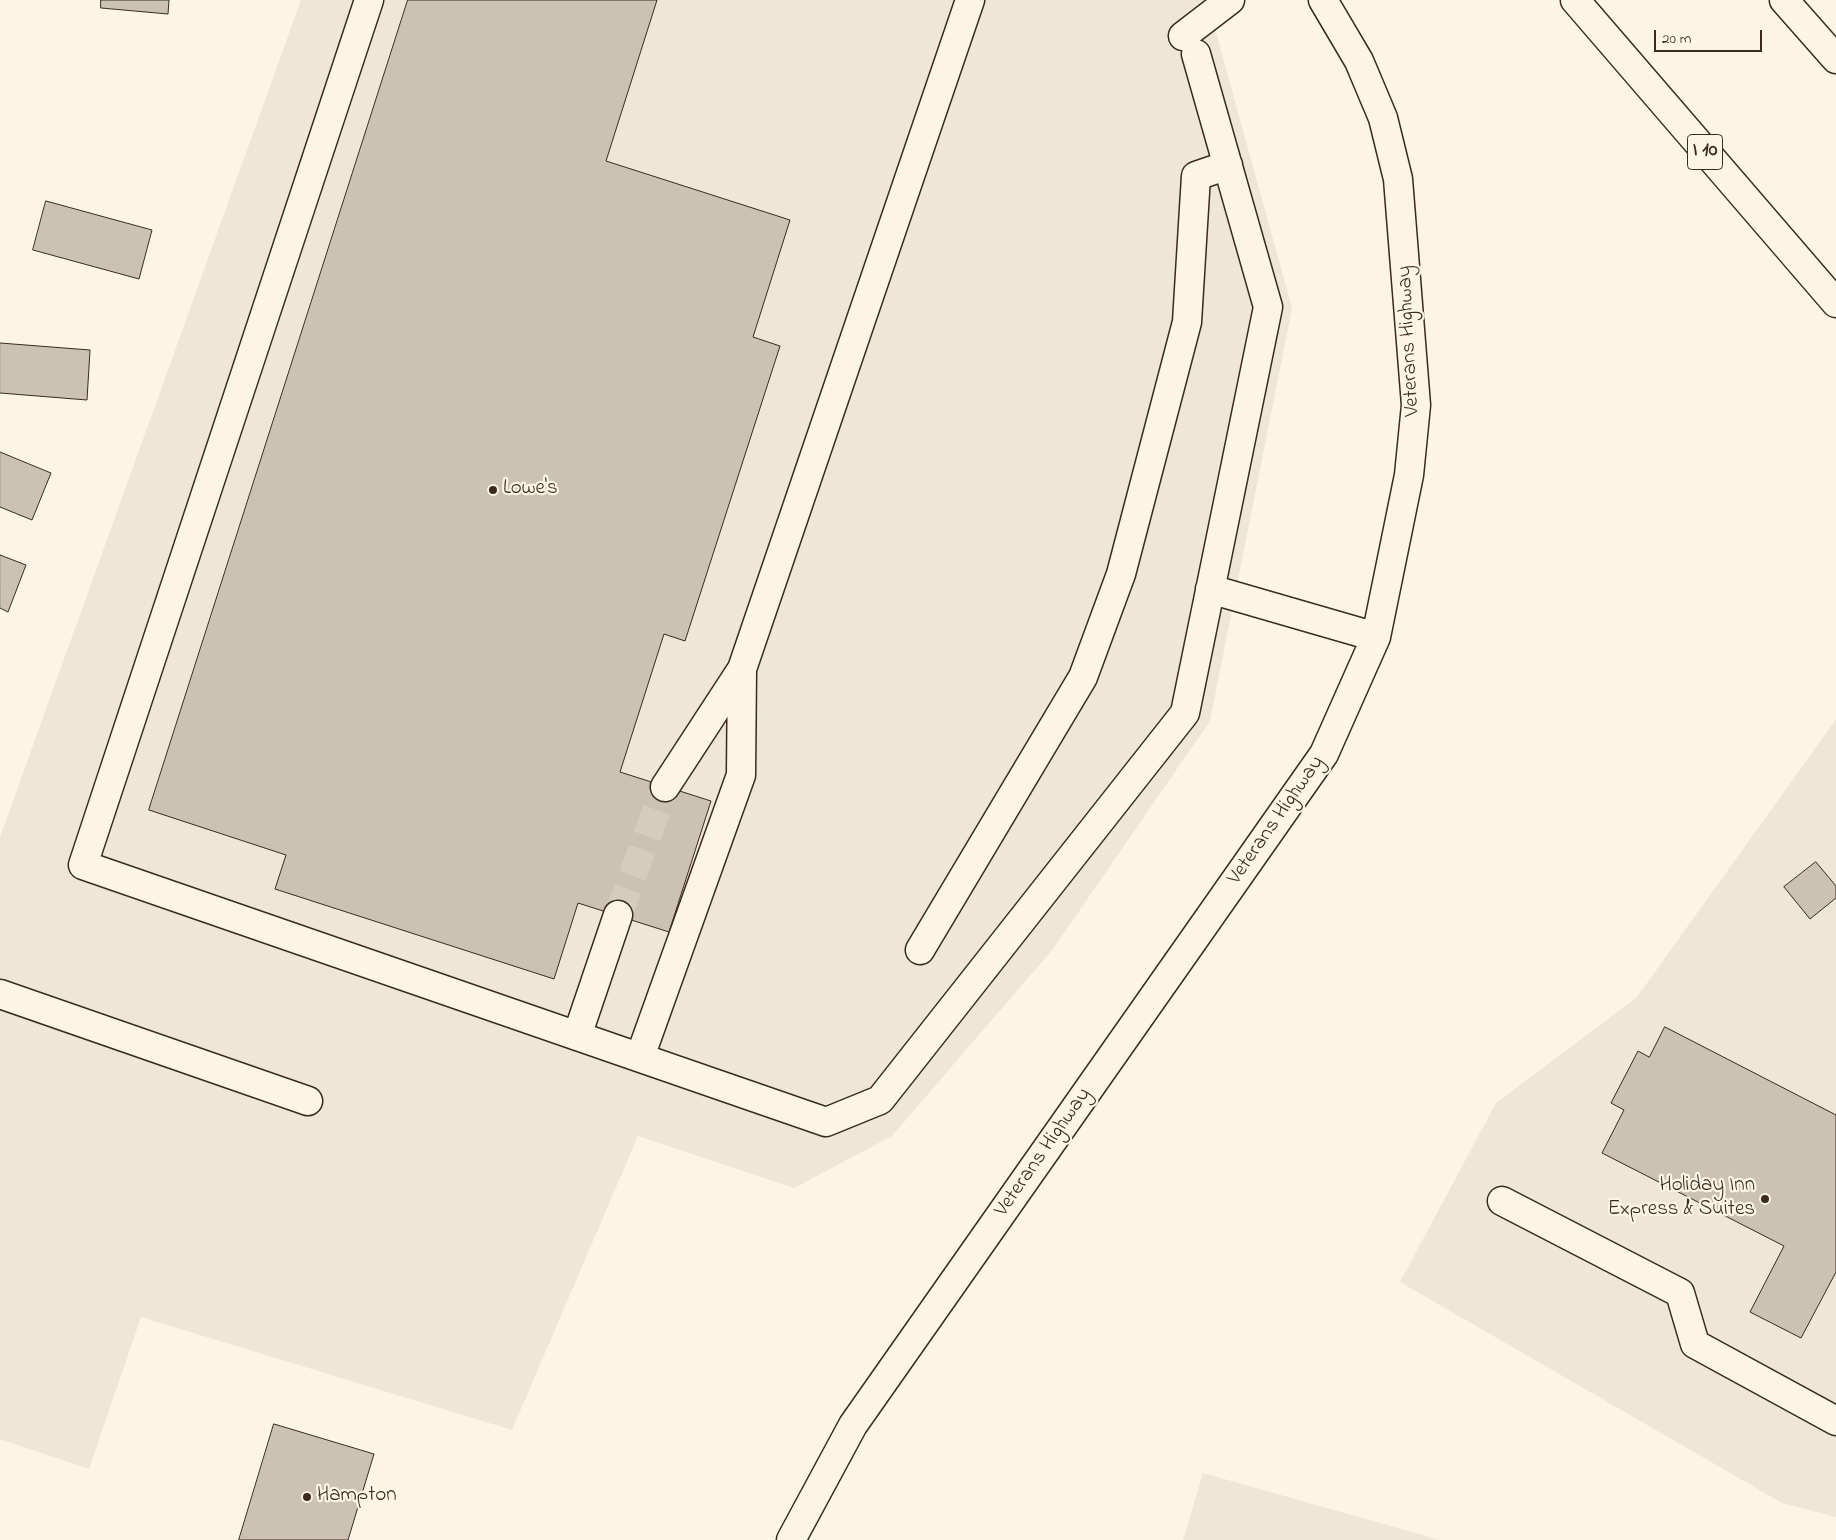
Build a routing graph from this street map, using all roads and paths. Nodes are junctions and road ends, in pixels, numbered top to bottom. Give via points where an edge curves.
1 (369, 0) edge
2 (970, 0) edge
3 (1230, 0) edge
4 (1323, 0) edge
5 (1574, 0) edge
6 (1784, 0) edge
7 (1836, 60) edge
8 (1228, 165) junction
9 (1836, 303) edge
10 (1210, 589) junction
11 (1376, 637) junction
12 (742, 669) junction
13 (665, 787) tunnel mouth
14 (618, 915) tunnel mouth
15 (920, 950) dead end
16 (0, 994) edge
17 (577, 1036) junction
18 (640, 1057) junction
19 (308, 1101) dead end
20 (1502, 1201) dead end
21 (1836, 1421) edge
22 (791, 1540) edge

1 - 17 main road via 83,865
2 - 12 main road
3 - 8 main road via 1190,45
4 - 11 main road, Veterans Highway via 1359,61 1383,118 1398,180 1405,250 1416,405 1409,475
5 - 9 main road, I 10
6 - 7 main road
8 - 10 main road via 1268,308
8 - 15 main road via 1196,176 1187,322 1120,574 1083,677
10 - 11 main road
10 - 18 main road via 1185,713 880,1100 826,1122
11 - 22 main road, Veterans Highway via 1324,754 853,1426
12 - 13 main road
12 - 18 main road via 740,775
14 - 17 main road
16 - 19 main road
17 - 18 main road
20 - 21 main road via 1680,1293 1694,1344

